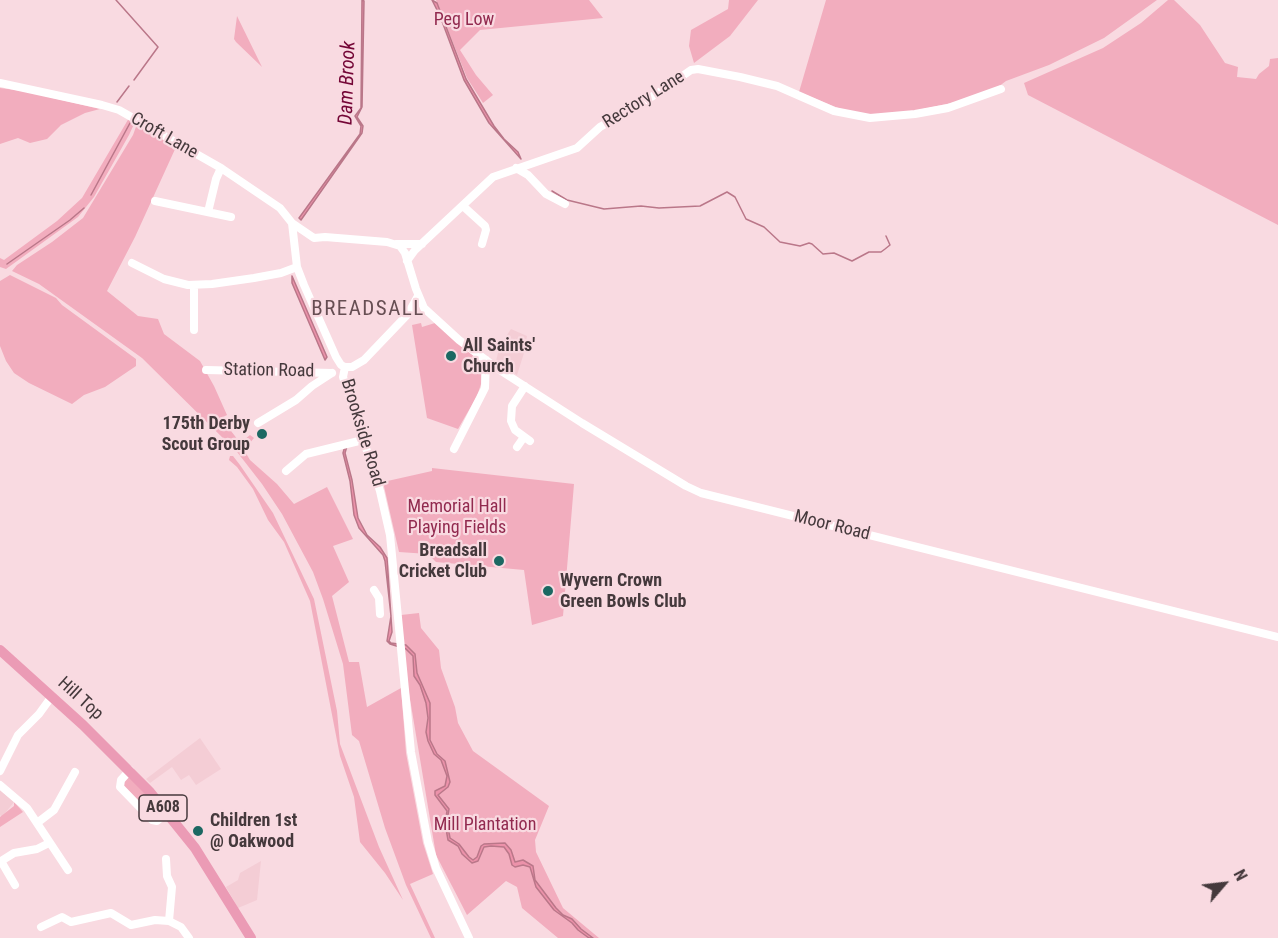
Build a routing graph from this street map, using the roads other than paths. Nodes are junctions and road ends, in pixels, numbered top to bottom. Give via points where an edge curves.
1 (0, 83) edge
2 (1001, 89) dead end
3 (532, 162) junction
4 (221, 168) junction
5 (516, 168) junction
6 (532, 179) junction
7 (155, 201) dead end
8 (565, 204) dead end
9 (463, 206) junction
10 (208, 212) junction
11 (231, 217) dead end
12 (292, 224) junction
13 (314, 238) junction
14 (295, 244) junction
15 (396, 244) junction
16 (422, 244) junction
17 (483, 244) dead end
18 (407, 261) junction
19 (132, 263) dead end
20 (297, 267) junction
21 (194, 285) junction
22 (418, 296) junction
23 (408, 314) junction
24 (430, 315) junction
25 (194, 330) dead end
26 (336, 357) junction
27 (486, 360) junction
28 (345, 367) junction
29 (206, 370) dead end
30 (332, 373) junction
31 (344, 380) junction
32 (525, 386) junction
33 (258, 423) dead end
34 (363, 440) junction
35 (517, 447) dead end
36 (454, 448) dead end
37 (286, 471) dead end
38 (374, 590) dead end
39 (389, 600) junction
40 (380, 614) dead end
41 (1278, 637) edge
42 (2, 655) edge
43 (52, 696) junction
44 (130, 770) junction
45 (0, 771) edge
46 (75, 772) dead end
47 (0, 784) edge
48 (167, 813) junction
49 (37, 823) junction
50 (49, 843) junction
51 (166, 859) dead end
52 (68, 870) dead end
53 (15, 885) dead end
54 (169, 921) junction
55 (41, 927) dead end
56 (189, 938) edge
57 (252, 938) edge
58 (469, 938) edge

1 - 4 street, Croft Lane via 119,110
2 - 3 street, Rectory Lane via 940,110 870,118 834,111 777,86 691,70 600,127 578,148
3 - 5 street, Rectory Lane
3 - 6 street
4 - 10 street
4 - 12 street, Croft Lane via 276,205
5 - 6 street
5 - 9 street, Rectory Lane via 494,177
6 - 8 street via 546,194
7 - 10 street
9 - 16 street, Rectory Lane
9 - 17 street via 485,226
10 - 11 street
12 - 13 street
12 - 14 street
13 - 14 street
13 - 15 street
14 - 20 street, Brookside Road
15 - 16 street
15 - 18 street
16 - 18 street, Rectory Lane
18 - 22 street, Moor Road
19 - 21 street via 142,274
20 - 21 street via 263,276
20 - 26 street, Brookside Road
21 - 25 street via 189,316
22 - 23 street
22 - 24 street, Moor Road
23 - 24 street
23 - 28 street via 364,360
24 - 27 street, Moor Road
26 - 28 street, Brookside Road
26 - 30 street, Station Road
27 - 32 street, Moor Road
27 - 36 street via 485,388
28 - 31 street, Brookside Road
29 - 30 street, Station Road
30 - 31 street, Station Road
30 - 33 street
31 - 34 street, Brookside Road
32 - 35 street via 510,413 513,426 527,439
32 - 41 street, Moor Road via 701,493
34 - 37 street via 309,452
34 - 39 street, Brookside Road via 385,511 393,557
38 - 39 street, Brookside Road
39 - 40 street, Brookside Road
39 - 58 street, Brookside Road via 400,642 411,752 428,842
42 - 43 main road, Hill Top / A608
43 - 44 main road, Hill Top / A608
43 - 45 street via 18,735
44 - 48 main road, Hill Top / A608
44 - 48 street via 120,787 152,820
46 - 49 street via 54,810
47 - 49 street via 27,808
48 - 57 main road, Hill Top / A608 via 204,861
49 - 50 street
50 - 52 street
50 - 53 street via 1,861
51 - 54 street via 172,887
54 - 55 street via 131,925 111,913 71,922 62,915
54 - 56 street via 181,927

